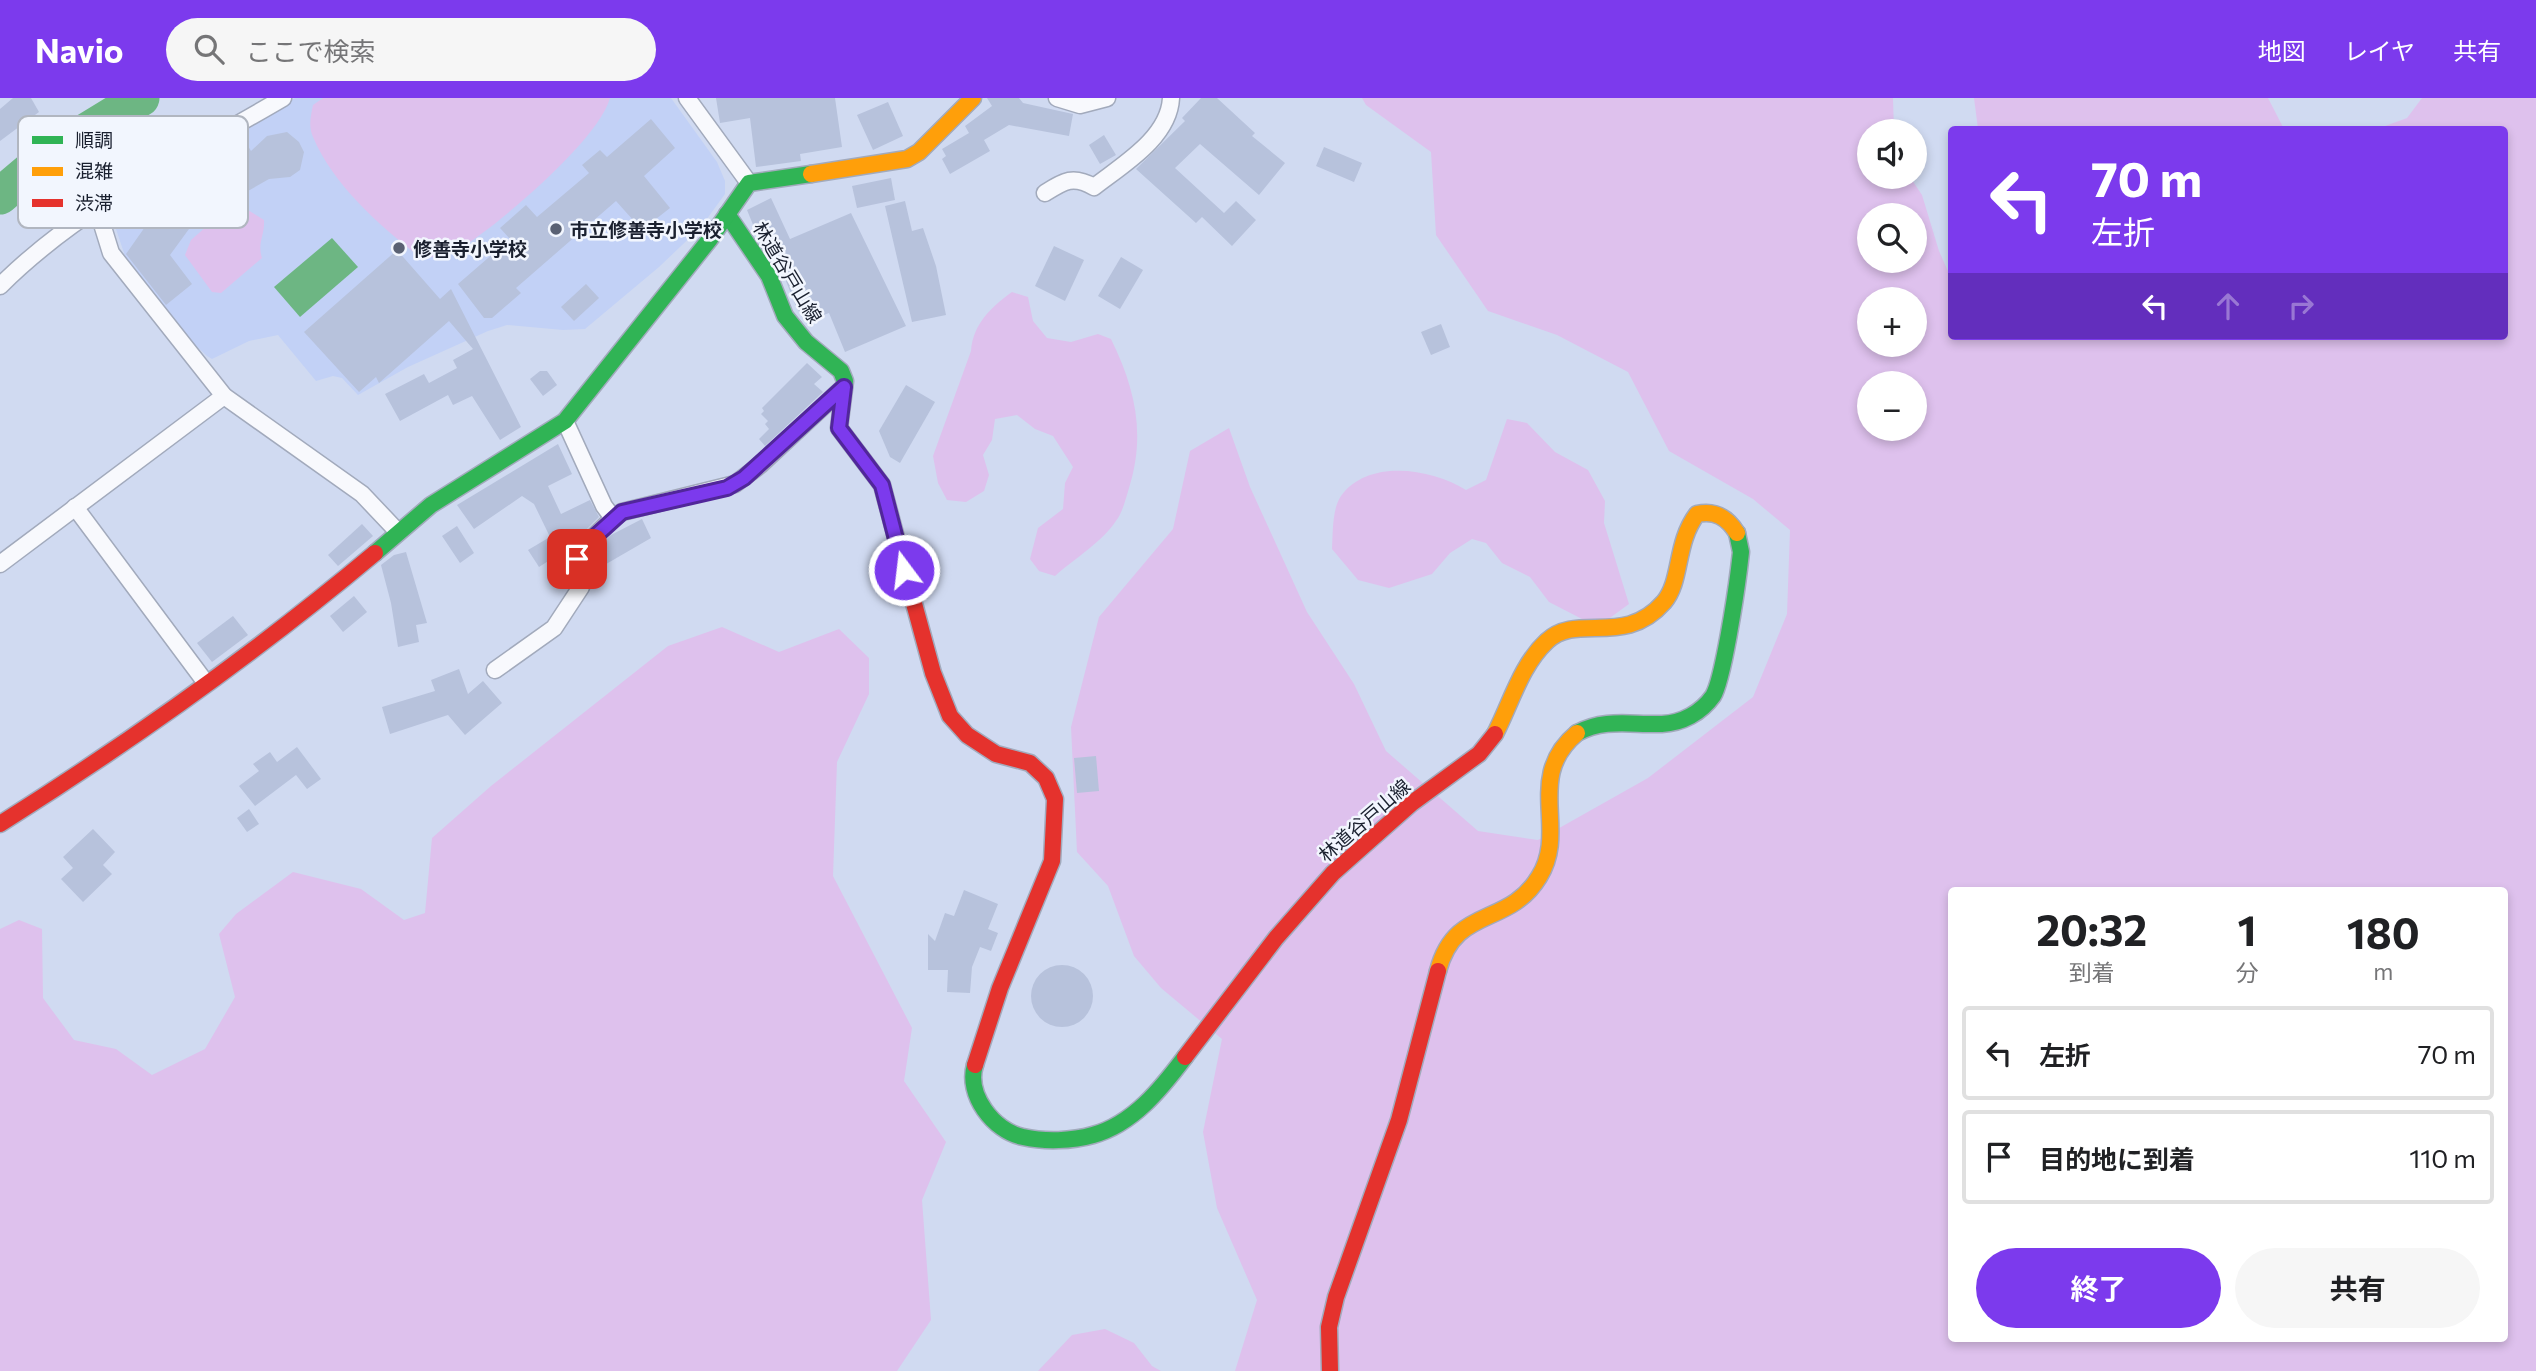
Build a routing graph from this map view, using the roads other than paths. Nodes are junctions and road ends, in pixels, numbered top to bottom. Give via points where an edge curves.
1 (283, 98) edge
2 (687, 98) edge
3 (973, 98) edge
4 (1057, 98) edge
5 (1107, 98) edge
6 (1171, 98) edge
7 (248, 119) edge
8 (749, 183) junction
9 (1045, 193) dead end
10 (727, 214) junction
11 (70, 228) edge
12 (103, 228) edge
13 (0, 286) edge
14 (844, 387) junction
15 (224, 396) junction
16 (565, 421) junction
17 (75, 507) junction
18 (613, 518) junction
19 (398, 532) junction
20 (0, 564) edge
21 (495, 670) dead end
22 (205, 683) junction
23 (0, 824) edge
24 (1330, 1371) edge

1 - 7 street
2 - 8 street
3 - 8 street via 907,159
4 - 5 street via 1080,105
6 - 9 street via 1167,114 1145,148 1094,187 1066,179
8 - 10 street
10 - 14 street, 林道谷戸山線 via 769,276 785,316 806,342 841,371
10 - 16 street
11 - 13 street
12 - 15 street via 111,253
14 - 18 street via 735,484
14 - 24 street, 林道谷戸山線 via 839,428 882,485 933,673 950,716 967,735 996,754 1030,763 1046,778 1055,799 1052,861 1000,988 971,1079 977,1098 996,1122 1021,1137 1058,1140 1094,1135 1128,1118 1159,1092 1276,938 1333,873 1412,803 1479,754 1496,733 1528,664 1548,640 1567,629 1619,629 1646,618 1665,601 1687,527 1697,514 1712,511 1722,515 1742,543 1714,695 1705,708 1668,725 1603,720 1576,732 1557,753 1546,788 1548,848 1536,883 1502,912 1467,924 1451,938 1441,958 1399,1120 1336,1297 1329,1327
15 - 17 street
15 - 19 street via 362,494
16 - 18 street
16 - 19 street via 453,490
17 - 20 street
17 - 22 street
18 - 21 street via 579,551 581,587 554,628
19 - 22 street via 318,601
22 - 23 street via 100,761

